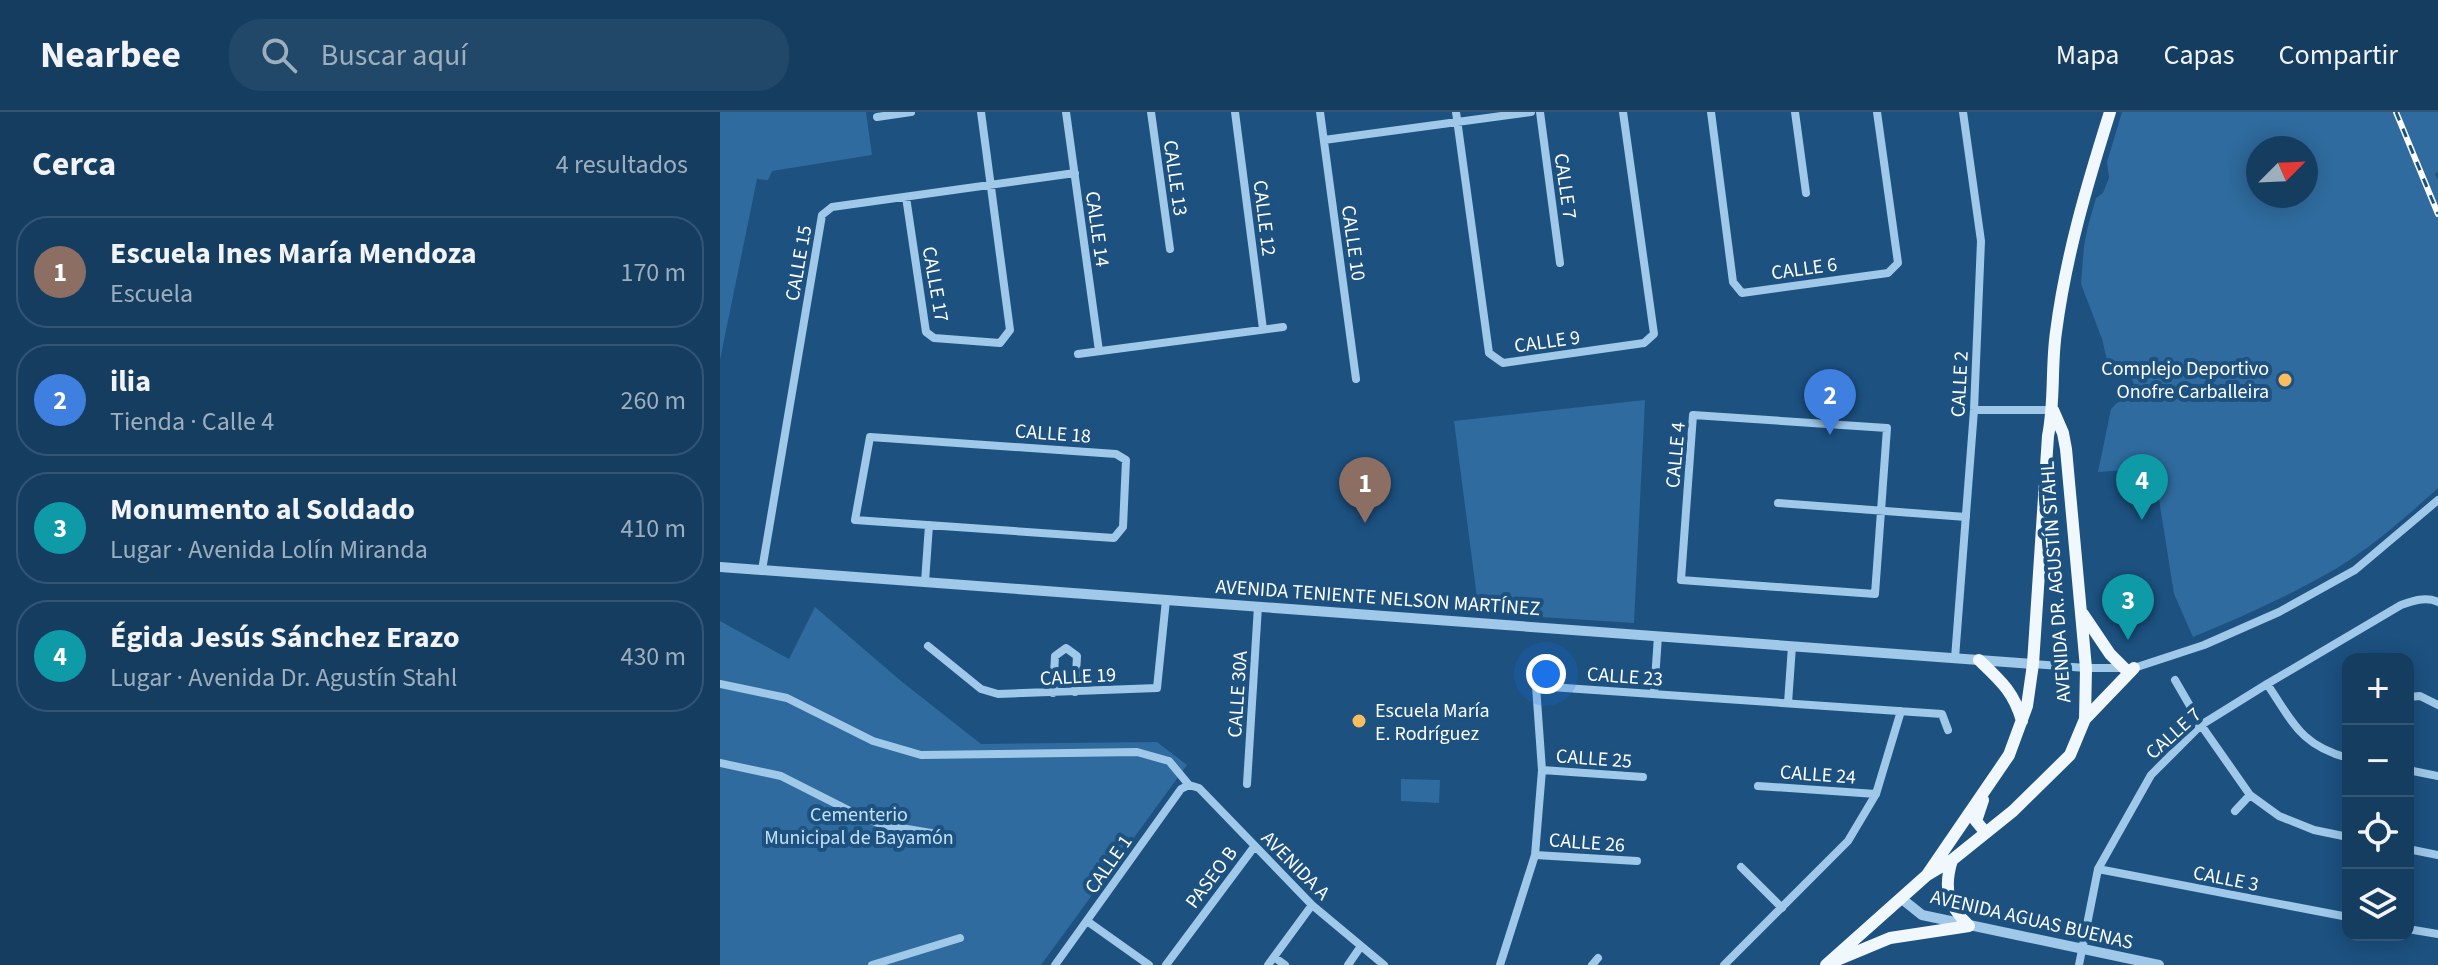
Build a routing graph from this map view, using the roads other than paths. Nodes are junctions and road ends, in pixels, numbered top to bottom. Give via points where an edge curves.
1 (911, 112) edge
2 (981, 112) edge
3 (1066, 112) edge
4 (1151, 112) edge
5 (1235, 112) edge
6 (1320, 112) edge
7 (1531, 112) edge
8 (1540, 112) edge
9 (1623, 112) edge
10 (1711, 112) edge
11 (1795, 112) edge
12 (1877, 112) edge
13 (1963, 112) edge
14 (2110, 112) edge
15 (877, 117) dead end
16 (1456, 117) edge
17 (1324, 140) junction
18 (1075, 173) junction
19 (991, 186) junction
20 (1806, 193) dead end
21 (906, 197) junction
22 (1170, 249) dead end
23 (1560, 263) dead end
24 (1283, 327) dead end
25 (1263, 329) junction
26 (1099, 351) junction
27 (1078, 354) dead end
28 (1356, 379) dead end
29 (1974, 410) junction
30 (2053, 410) junction
31 (2438, 500) edge
32 (1778, 503) dead end
33 (1881, 511) junction
34 (1966, 517) junction
35 (929, 525) junction
36 (720, 567) edge
37 (762, 570) junction
38 (925, 582) junction
39 (2436, 599) edge
40 (1166, 600) junction
41 (1258, 606) junction
42 (2080, 610) junction
43 (1658, 636) junction
44 (928, 646) dead end
45 (1792, 646) junction
46 (1955, 658) junction
47 (1979, 660) junction
48 (2033, 664) junction
49 (2086, 668) junction
50 (2129, 668) junction
51 (2175, 680) dead end
52 (720, 684) edge
53 (2267, 684) junction
54 (1075, 692) junction
55 (1053, 693) junction
56 (1654, 694) junction
57 (2414, 696) edge
58 (1788, 703) junction
59 (2438, 705) edge
60 (1901, 711) junction
61 (2085, 719) junction
62 (2022, 721) junction
63 (2201, 725) junction
64 (1948, 730) dead end
65 (2342, 756) edge
66 (720, 763) edge
67 (1542, 770) junction
68 (2414, 771) edge
69 (2438, 776) edge
70 (1643, 777) dead end
71 (1247, 784) dead end
72 (1189, 785) junction
73 (1988, 785) junction
74 (1758, 786) dead end
75 (1876, 794) junction
76 (2250, 795) junction
77 (2235, 811) dead end
78 (1986, 833) junction
79 (949, 836) dead end
80 (2342, 836) edge
81 (1254, 847) junction
82 (2414, 850) edge
83 (1535, 855) junction
84 (2438, 855) edge
85 (1952, 860) junction
86 (1637, 861) dead end
87 (1741, 867) dead end
88 (2098, 869) junction
89 (1927, 875) junction
90 (1902, 899) junction
91 (1312, 905) junction
92 (1782, 908) junction
93 (2342, 916) edge
94 (1087, 921) junction
95 (1969, 926) junction
96 (2414, 930) edge
97 (2438, 934) edge
98 (960, 938) dead end
99 (1361, 946) junction
100 (2081, 950) junction
101 (1271, 961) edge
102 (872, 965) edge
103 (1055, 965) edge
104 (1149, 965) edge
105 (1167, 965) edge
106 (1285, 965) edge
107 (1348, 965) edge
108 (1384, 965) edge
109 (1500, 965) edge
110 (1724, 965) edge
111 (1827, 965) edge
112 (2079, 965) edge
113 (2159, 965) edge

1 - 15 street
2 - 19 street
3 - 18 street, CALLE 14
4 - 22 street, CALLE 13
5 - 25 street, CALLE 12
6 - 17 street, CALLE 10
7 - 16 street
8 - 23 street, CALLE 7
9 - 16 street, CALLE 9 via 1654,334 1644,343 1503,363 1489,353
10 - 12 street, CALLE 6 via 1733,282 1742,293 1888,273 1898,263
11 - 20 street
13 - 29 street, CALLE 2 via 1981,241
14 - 30 highway, AVENIDA DR. AGUSTÍN STAHL via 2066,268 2055,336
16 - 17 street
17 - 28 street, CALLE 10
18 - 19 street, CALLE 15
18 - 26 street, CALLE 14
19 - 21 street, CALLE 15
19 - 21 street, CALLE 17 via 1010,330 1000,343 934,338 926,332
21 - 37 street, CALLE 15 via 832,207 822,215
24 - 25 street
25 - 26 street
26 - 27 street
29 - 30 street
29 - 34 street, CALLE 2
30 - 42 highway, AVENIDA DR. AGUSTÍN STAHL via 2066,449
30 - 48 highway, AVENIDA DR. AGUSTÍN STAHL
31 - 50 street via 2355,570 2279,612 2204,645
32 - 33 street
33 - 33 street, CALLE 4 via 1875,594 1681,580 1693,415 1887,428
33 - 34 street
34 - 46 street, CALLE 2
35 - 35 street, CALLE 18 via 1114,538 1123,527 1126,460 1116,454 870,437 855,520
35 - 38 street
36 - 37 street, AVENIDA TENIENTE NELSON MARTÍNEZ
37 - 38 street, AVENIDA TENIENTE NELSON MARTÍNEZ
38 - 40 street, AVENIDA TENIENTE NELSON MARTÍNEZ
39 - 53 street, CALLE 7 via 2401,605
40 - 41 street, AVENIDA TENIENTE NELSON MARTÍNEZ
40 - 54 street, CALLE 19 via 1157,688
41 - 43 street, AVENIDA TENIENTE NELSON MARTÍNEZ
41 - 71 street, CALLE 30A
42 - 49 highway, AVENIDA DR. AGUSTÍN STAHL
42 - 50 highway via 2110,654
43 - 45 street, AVENIDA TENIENTE NELSON MARTÍNEZ
43 - 56 street
44 - 55 street, CALLE 19 via 981,689 998,694
45 - 46 street, AVENIDA TENIENTE NELSON MARTÍNEZ
45 - 58 street
46 - 47 street, AVENIDA TENIENTE NELSON MARTÍNEZ
47 - 48 street, AVENIDA TENIENTE NELSON MARTÍNEZ
47 - 62 highway via 2003,683
48 - 49 street
48 - 62 highway, AVENIDA DR. AGUSTÍN STAHL
49 - 50 street
49 - 61 highway, AVENIDA DR. AGUSTÍN STAHL
50 - 61 highway
51 - 63 street
52 - 72 street, AVENIDA A via 787,698 873,741 921,755 1137,752 1169,761
53 - 63 street, CALLE 7
53 - 65 street via 2304,738
54 - 55 street, CALLE 19
54 - 55 street via 1077,656 1066,648 1055,656
56 - 58 street, CALLE 23
56 - 67 street, CALLE 23 via 1536,686
57 - 59 street
58 - 60 street, CALLE 23
60 - 64 street, CALLE 23 via 1942,714
60 - 75 street
61 - 78 highway, AVENIDA DR. AGUSTÍN STAHL via 2070,755
62 - 73 highway, AVENIDA DR. AGUSTÍN STAHL via 2009,755
63 - 76 street
63 - 88 street, CALLE 7 via 2151,775
66 - 79 street via 781,776 883,825
67 - 70 street, CALLE 25
67 - 83 street, CALLE 23
68 - 69 street
72 - 81 street, AVENIDA A via 1199,788
72 - 94 street, CALLE 1
73 - 78 highway via 1976,821
73 - 89 highway, AVENIDA DR. AGUSTÍN STAHL
74 - 75 street, CALLE 24
75 - 92 street via 1848,841
76 - 77 street
76 - 80 street via 2279,816
78 - 85 highway, AVENIDA DR. AGUSTÍN STAHL
81 - 91 street, AVENIDA A
81 - 105 street, PASEO B
82 - 84 street
83 - 86 street, CALLE 26
83 - 109 street, CALLE 23
85 - 89 highway, AVENIDA DR. AGUSTÍN STAHL
85 - 95 highway via 1949,893 1954,910
87 - 92 street
88 - 93 street, CALLE 3
88 - 100 street, CALLE 7
89 - 90 highway, AVENIDA DR. AGUSTÍN STAHL
90 - 95 street, AVENIDA AGUAS BUENAS via 1922,915
90 - 111 highway, AVENIDA DR. AGUSTÍN STAHL
91 - 99 street, AVENIDA A
91 - 101 street
92 - 110 street
94 - 103 street, CALLE 1
94 - 104 street
95 - 100 street, AVENIDA AGUAS BUENAS
95 - 111 highway via 1890,938
96 - 97 street
98 - 102 street
99 - 107 street
99 - 108 street, AVENIDA A
100 - 112 street, CALLE 7
100 - 113 street, AVENIDA AGUAS BUENAS
101 - 106 street

